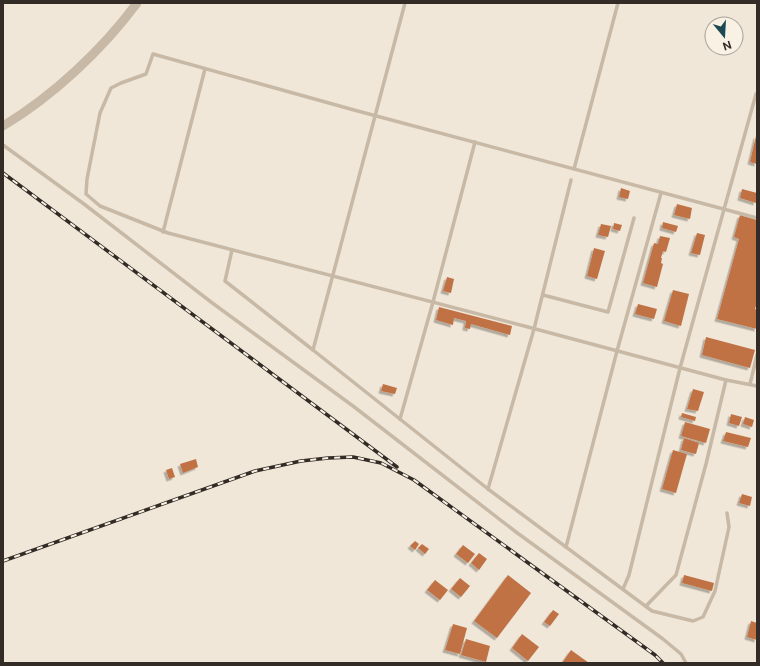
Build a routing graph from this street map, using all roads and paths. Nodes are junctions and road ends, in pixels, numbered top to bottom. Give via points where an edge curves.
1 (137, 3) edge
2 (405, 3) edge
3 (618, 3) edge
4 (205, 69) junction
5 (757, 90) edge
6 (756, 95) edge
7 (376, 116) junction
8 (3, 126) edge
9 (475, 142) junction
10 (3, 145) edge
11 (574, 169) junction
12 (571, 180) dead end
13 (661, 192) junction
14 (723, 209) junction
15 (634, 218) dead end
16 (757, 218) edge
17 (164, 232) junction
18 (232, 250) junction
19 (333, 277) junction
20 (543, 295) junction
21 (433, 302) junction
22 (534, 329) junction
23 (313, 350) junction
24 (617, 351) junction
25 (757, 355) edge
26 (680, 368) junction
27 (726, 380) junction
28 (750, 384) junction
29 (757, 386) edge
30 (400, 419) junction
31 (488, 488) junction
32 (727, 514) dead end
33 (566, 547) junction
34 (623, 589) junction
35 (646, 606) junction
36 (686, 663) edge

1 - 8 street via 80,66 21,116
2 - 7 lane
3 - 11 lane
4 - 7 lane
4 - 17 lane
4 - 17 lane via 153,54 146,74 111,88 100,113 86,194 100,206
5 - 6 lane
6 - 14 lane
7 - 9 lane
7 - 19 lane
9 - 11 lane
9 - 21 lane
10 - 36 lane via 353,406 516,532 663,639
11 - 13 lane
12 - 20 lane
13 - 14 lane
13 - 24 lane
14 - 16 lane
14 - 26 lane
15 - 20 lane via 608,312
17 - 18 lane
18 - 19 lane
18 - 23 lane via 225,281
19 - 21 lane
19 - 23 lane
20 - 22 lane
21 - 22 lane
21 - 30 lane
22 - 24 lane
22 - 31 lane
23 - 30 lane
24 - 26 lane
24 - 33 lane
25 - 28 lane
26 - 27 lane
26 - 34 lane via 629,575
27 - 28 lane
27 - 35 lane via 676,575
28 - 29 lane
30 - 31 lane
31 - 33 lane
32 - 35 lane via 729,527 715,590 703,618 693,621 652,611
33 - 34 lane
34 - 35 lane

